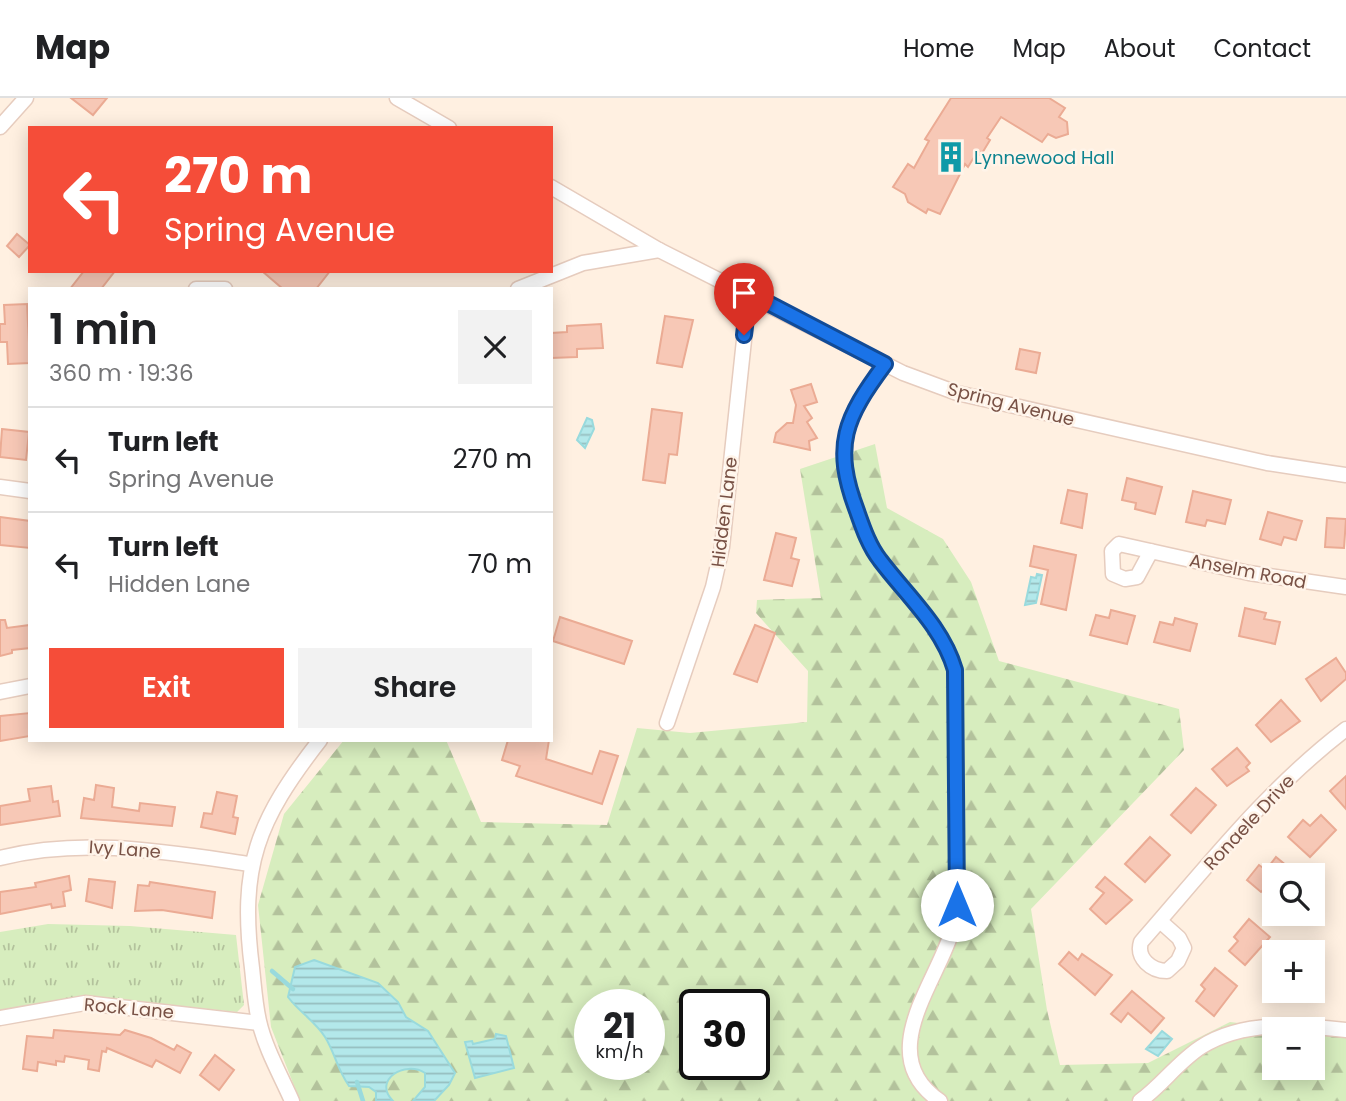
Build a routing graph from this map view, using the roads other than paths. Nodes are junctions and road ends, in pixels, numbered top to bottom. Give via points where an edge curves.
1 (26, 98) edge
2 (397, 98) edge
3 (446, 126) edge
4 (0, 127) edge
5 (553, 188) edge
6 (659, 250) junction
7 (523, 287) edge
8 (749, 293) junction
9 (885, 364) junction
10 (1346, 475) edge
11 (0, 487) edge
12 (28, 491) edge
13 (1151, 551) dead end
14 (1346, 587) edge
15 (28, 686) edge
16 (0, 692) edge
17 (667, 723) dead end
18 (1346, 729) edge
19 (319, 742) edge
20 (0, 858) edge
21 (250, 863) junction
22 (1160, 921) dead end
23 (0, 1017) edge
24 (259, 1023) junction
25 (1346, 1030) edge
26 (292, 1101) edge
27 (940, 1101) edge
28 (1140, 1101) edge

1 - 4 street
2 - 3 street
5 - 6 street, Spring Avenue
6 - 7 street via 583,263
6 - 8 street, Spring Avenue
8 - 9 street, Spring Avenue
8 - 17 street, Hidden Lane via 722,547
9 - 10 street, Spring Avenue via 978,399 1267,463
9 - 27 street via 857,402 843,458 850,491 878,558 938,632 955,670 957,905 951,932 912,1020 909,1040 919,1077
11 - 12 street
13 - 14 street, Anselm Road via 1282,580
15 - 16 street
18 - 22 street, Ronaele Drive via 1269,797
19 - 21 street via 277,802
20 - 21 street, Ivy Lane via 52,847 104,846
21 - 24 street via 246,906
23 - 24 street, Rock Lane via 85,1003
24 - 26 street
25 - 28 street via 1249,1028 1220,1037 1200,1048

